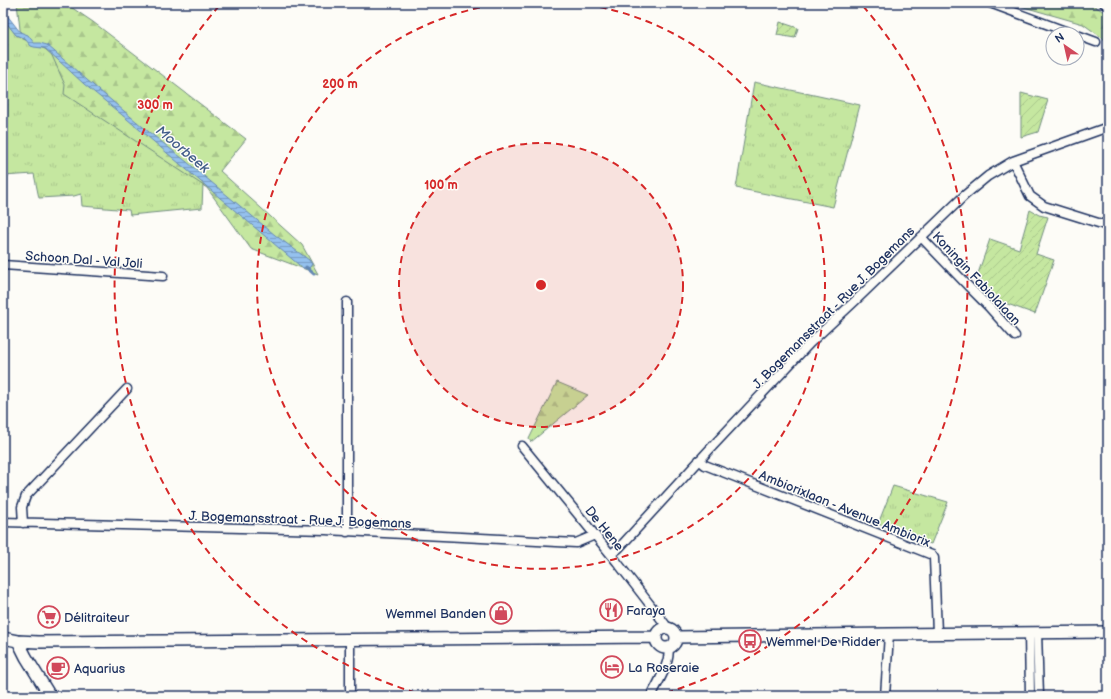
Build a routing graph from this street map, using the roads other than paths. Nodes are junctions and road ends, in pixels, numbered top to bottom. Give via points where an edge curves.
1 (990, 3) edge
2 (1104, 3) edge
3 (1108, 6) edge
4 (1052, 26) edge
5 (1085, 38) edge
6 (1096, 42) dead end
7 (1108, 127) edge
8 (1013, 161) junction
9 (1108, 226) edge
10 (921, 236) junction
11 (3, 265) edge
12 (163, 276) dead end
13 (347, 302) dead end
14 (1015, 336) dead end
15 (127, 389) dead end
16 (522, 446) dead end
17 (699, 460) junction
18 (3, 522) edge
19 (23, 523) junction
20 (347, 532) junction
21 (595, 534) junction
22 (611, 554) junction
23 (665, 628) junction
24 (1033, 632) junction
25 (1108, 632) edge
26 (936, 633) junction
27 (888, 634) junction
28 (655, 637) junction
29 (676, 637) junction
30 (3, 638) edge
31 (350, 640) junction
32 (18, 641) junction
33 (668, 648) junction
34 (50, 696) edge
35 (350, 696) edge
36 (651, 696) edge
37 (885, 696) edge
38 (1030, 696) edge
39 (1039, 696) edge

1 - 4 street
2 - 3 street
5 - 6 street
7 - 8 street, J. Bogemansstraat - Rue J. Bogemans
8 - 9 street via 1030,196 1039,203
8 - 10 street, J. Bogemansstraat - Rue J. Bogemans via 964,195
10 - 14 street, Koningin Fabiolalaan
10 - 17 street, J. Bogemansstraat - Rue J. Bogemans via 810,343
11 - 12 street, Schoon Dal - Val Joli
13 - 20 street
15 - 19 street via 26,496 22,507
16 - 21 street, De Hene
17 - 22 street, J. Bogemansstraat - Rue J. Bogemans
17 - 26 street, Ambiorixlaan - Avenue Ambiorix via 705,465 932,554
18 - 19 street, J. Bogemansstraat - Rue J. Bogemans
19 - 20 street, J. Bogemansstraat - Rue J. Bogemans
20 - 21 street, J. Bogemansstraat - Rue J. Bogemans via 576,543
21 - 22 street, De Hene
22 - 23 street, De Hene via 665,624
23 - 28 street via 658,631
23 - 29 street via 674,631
24 - 25 street
24 - 26 street
24 - 38 street
24 - 39 street
26 - 27 street
27 - 29 street
27 - 37 street
28 - 31 street
28 - 33 street via 660,647
29 - 33 street via 674,644
30 - 32 street
31 - 32 street
31 - 35 street
32 - 34 street
33 - 36 street via 670,653 666,666

